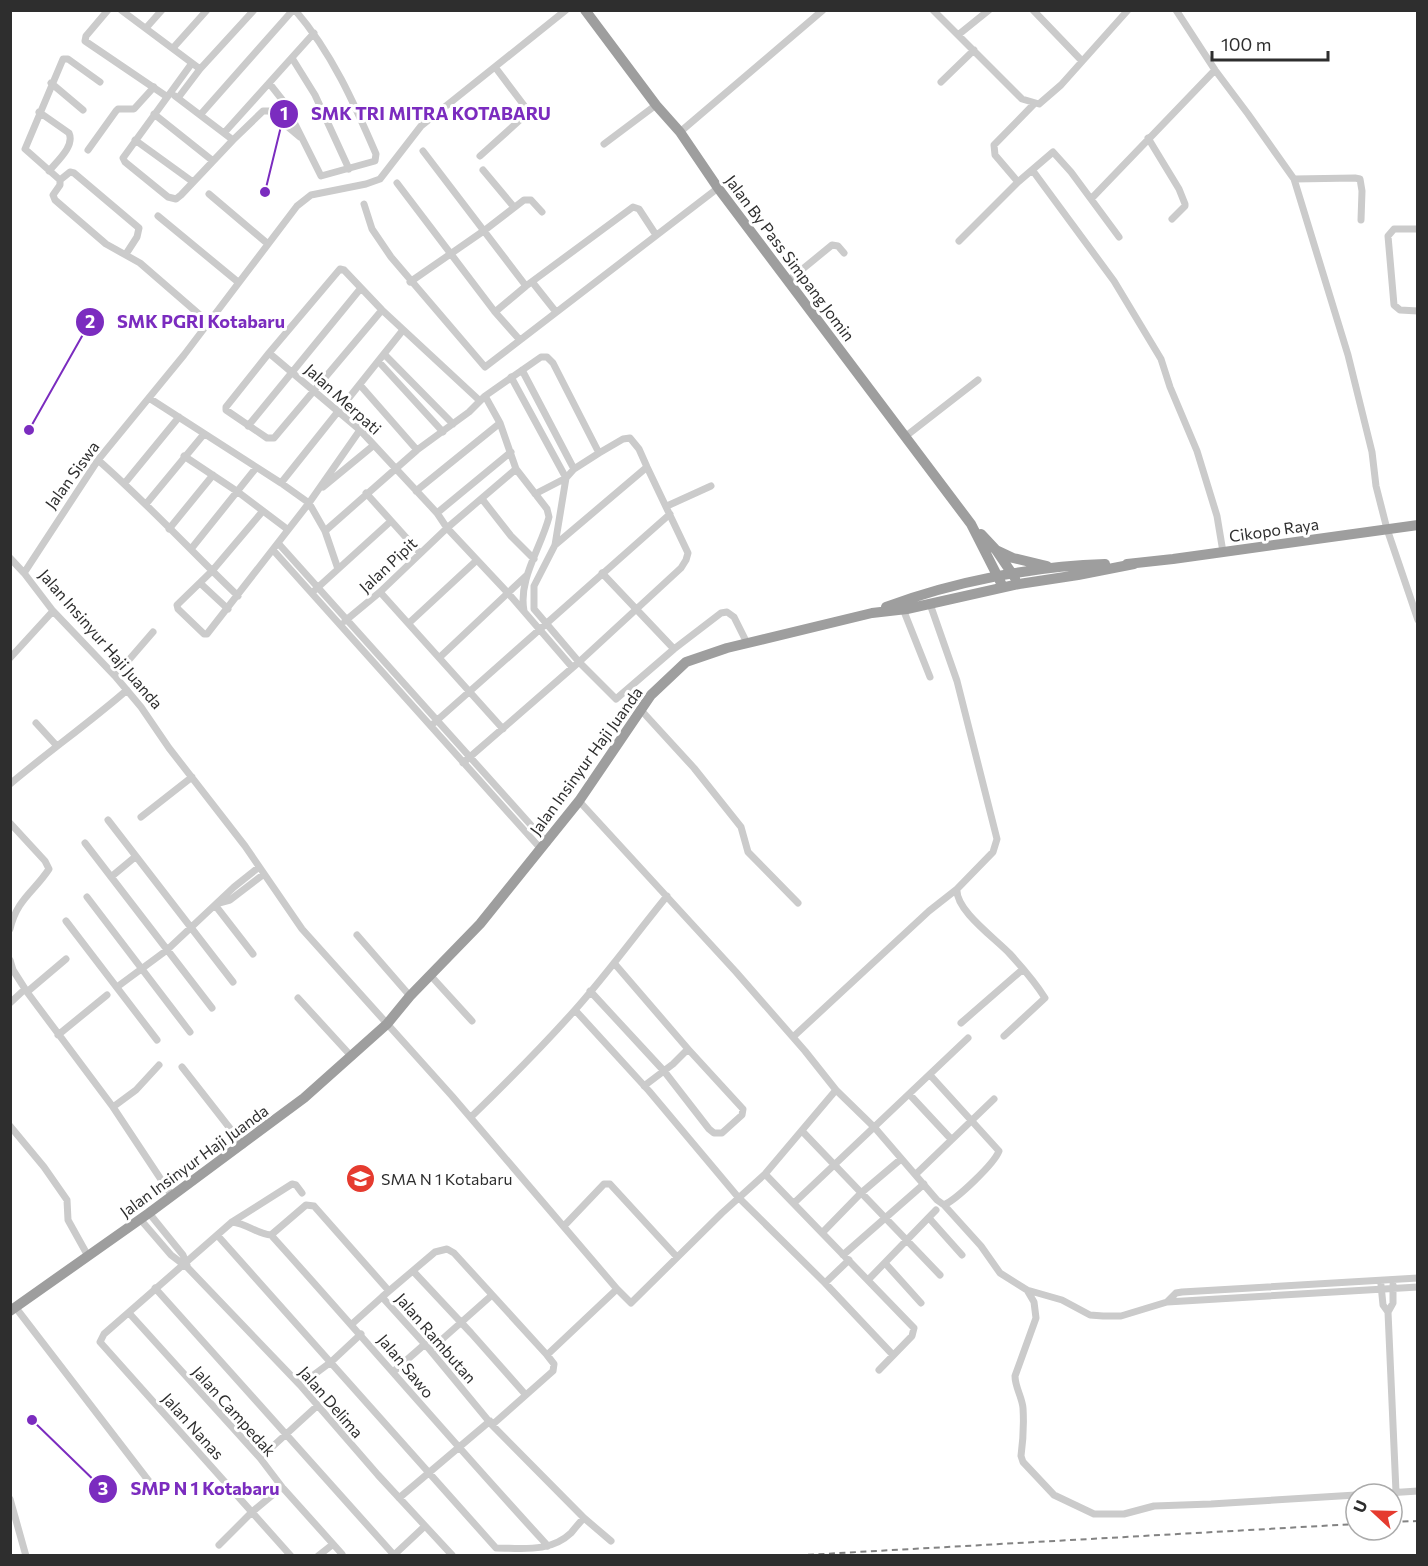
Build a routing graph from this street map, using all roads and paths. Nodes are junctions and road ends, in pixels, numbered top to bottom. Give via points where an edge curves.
1 (108, 10) edge
2 (121, 10) edge
3 (162, 10) edge
4 (207, 10) edge
5 (254, 10) edge
6 (294, 10) edge
7 (566, 10) edge
8 (585, 10) edge
9 (823, 10) edge
10 (933, 10) edge
11 (989, 10) edge
12 (1033, 10) edge
13 (1128, 10) edge
14 (1176, 10) edge
15 (146, 28) junction
16 (314, 33) junction
17 (958, 35) junction
18 (173, 48) junction
19 (974, 50) junction
20 (292, 58) junction
21 (1082, 61) junction
22 (192, 63) junction
23 (495, 67) junction
24 (201, 69) junction
25 (1215, 70) junction
26 (100, 82) dead end
27 (941, 82) dead end
28 (51, 83) junction
29 (269, 83) junction
30 (154, 87) junction
31 (168, 94) junction
32 (178, 98) junction
33 (1034, 104) junction
34 (656, 105) junction
35 (83, 110) dead end
36 (39, 112) junction
37 (154, 114) junction
38 (201, 114) junction
39 (680, 132) junction
40 (224, 133) junction
41 (300, 137) junction
42 (1148, 138) junction
43 (135, 140) junction
44 (233, 140) junction
45 (604, 144) dead end
46 (88, 150) dead end
47 (423, 151) dead end
48 (480, 156) dead end
49 (213, 161) junction
50 (349, 169) junction
51 (483, 170) dead end
52 (50, 171) junction
53 (1033, 171) junction
54 (1294, 179) junction
55 (60, 180) junction
56 (193, 182) junction
57 (1018, 182) junction
58 (397, 183) dead end
59 (718, 188) junction
60 (210, 194) dead end
61 (1091, 199) junction
62 (364, 204) dead end
63 (514, 207) junction
64 (542, 212) dead end
65 (158, 216) dead end
66 (1172, 219) dead end
67 (1361, 220) dead end
68 (1418, 229) edge
69 (485, 230) junction
70 (656, 235) junction
71 (1119, 237) dead end
72 (959, 241) dead end
73 (268, 244) junction
74 (451, 253) junction
75 (844, 253) dead end
76 (126, 254) junction
77 (788, 281) junction
78 (238, 282) junction
79 (410, 282) junction
80 (530, 284) junction
81 (361, 288) junction
82 (382, 310) junction
83 (1418, 311) edge
84 (495, 312) junction
85 (555, 312) junction
86 (208, 322) junction
87 (403, 330) junction
88 (519, 339) junction
89 (269, 353) junction
90 (385, 355) junction
91 (379, 362) junction
92 (522, 370) junction
93 (291, 371) junction
94 (511, 377) junction
95 (978, 380) dead end
96 (360, 385) junction
97 (315, 390) junction
98 (149, 398) junction
99 (482, 398) junction
100 (338, 410) junction
101 (179, 417) junction
102 (500, 423) junction
103 (453, 424) junction
104 (248, 426) junction
105 (360, 430) junction
106 (443, 432) junction
107 (204, 434) junction
108 (906, 436) junction
109 (374, 445) junction
110 (417, 450) junction
111 (511, 452) junction
112 (599, 453) junction
113 (184, 456) junction
114 (98, 460) junction
115 (648, 467) junction
116 (256, 468) junction
117 (395, 469) junction
118 (516, 469) junction
119 (574, 469) junction
120 (213, 475) junction
121 (566, 478) junction
122 (281, 483) junction
123 (124, 484) junction
124 (711, 486) dead end
125 (416, 491) junction
126 (238, 492) junction
127 (316, 493) junction
128 (366, 493) junction
129 (535, 495) junction
130 (482, 499) junction
131 (309, 503) junction
132 (146, 504) junction
133 (666, 506) junction
134 (262, 512) junction
135 (437, 513) junction
136 (670, 514) junction
137 (391, 521) junction
138 (1418, 525) edge
139 (447, 528) junction
140 (169, 529) junction
141 (287, 529) junction
142 (1387, 529) junction
143 (325, 531) junction
144 (278, 543) junction
145 (555, 545) junction
146 (191, 549) junction
147 (273, 550) junction
148 (991, 551) junction
149 (1223, 552) junction
150 (420, 553) junction
151 (10, 558) edge
152 (534, 559) junction
153 (477, 560) junction
154 (1134, 564) junction
155 (1052, 567) junction
156 (338, 569) junction
157 (212, 571) junction
158 (24, 573) junction
159 (602, 573) junction
160 (527, 575) junction
161 (998, 577) junction
162 (1015, 579) junction
163 (980, 581) junction
164 (200, 582) junction
165 (318, 587) junction
166 (1003, 587) junction
167 (312, 592) junction
168 (380, 592) junction
169 (508, 593) junction
170 (238, 596) junction
171 (930, 604) junction
172 (228, 609) junction
173 (636, 609) junction
174 (903, 609) junction
175 (53, 611) junction
176 (524, 611) junction
177 (872, 613) junction
178 (1418, 620) edge
179 (344, 622) junction
180 (409, 623) junction
181 (546, 623) junction
182 (540, 629) junction
183 (153, 632) dead end
184 (747, 643) junction
185 (674, 649) junction
186 (440, 657) junction
187 (10, 658) edge
188 (579, 662) junction
189 (572, 667) junction
190 (115, 676) junction
191 (930, 677) dead end
192 (127, 690) junction
193 (469, 692) junction
194 (640, 709) junction
195 (36, 723) dead end
196 (434, 723) junction
197 (503, 729) junction
198 (57, 746) junction
199 (470, 757) junction
200 (463, 763) junction
201 (192, 777) junction
202 (10, 784) edge
203 (579, 801) junction
204 (141, 817) dead end
205 (108, 820) dead end
206 (10, 823) edge
207 (85, 843) dead end
208 (544, 846) junction
209 (135, 857) junction
210 (259, 867) junction
211 (264, 874) junction
212 (111, 877) junction
213 (957, 889) junction
214 (667, 896) junction
215 (87, 897) dead end
216 (798, 903) dead end
217 (216, 904) junction
218 (66, 921) dead end
219 (193, 928) junction
220 (10, 929) edge
221 (357, 935) dead end
222 (167, 950) junction
223 (253, 954) dead end
224 (66, 959) dead end
225 (10, 960) edge
226 (614, 963) junction
227 (12, 968) edge
228 (141, 969) junction
229 (1022, 970) junction
230 (431, 976) junction
231 (233, 982) dead end
232 (117, 987) junction
233 (26, 990) junction
234 (590, 991) junction
235 (107, 995) dead end
236 (410, 996) junction
237 (298, 998) dead end
238 (10, 1003) edge
239 (212, 1008) dead end
240 (575, 1010) junction
241 (472, 1021) dead end
242 (961, 1023) dead end
243 (387, 1024) junction
244 (190, 1032) dead end
245 (58, 1035) junction
246 (1004, 1036) dead end
247 (793, 1037) junction
248 (968, 1038) dead end
249 (157, 1040) dead end
250 (688, 1049) junction
251 (352, 1057) junction
252 (159, 1065) dead end
253 (182, 1067) dead end
254 (664, 1071) junction
255 (930, 1075) junction
256 (645, 1086) junction
257 (836, 1090) junction
258 (910, 1095) junction
259 (994, 1099) dead end
260 (113, 1107) junction
261 (471, 1117) junction
262 (971, 1120) junction
263 (10, 1126) edge
264 (875, 1128) junction
265 (802, 1131) junction
266 (951, 1139) junction
267 (243, 1145) junction
268 (901, 1159) junction
269 (835, 1165) junction
270 (765, 1174) junction
271 (916, 1174) junction
272 (924, 1184) junction
273 (302, 1193) dead end
274 (861, 1193) junction
275 (172, 1196) junction
276 (738, 1197) junction
277 (794, 1203) junction
278 (944, 1205) junction
279 (936, 1210) dead end
280 (144, 1216) junction
281 (885, 1217) junction
282 (929, 1218) junction
283 (232, 1222) junction
284 (564, 1226) junction
285 (822, 1233) junction
286 (271, 1235) junction
287 (218, 1236) junction
288 (907, 1241) junction
289 (962, 1255) dead end
290 (88, 1256) junction
291 (677, 1257) junction
292 (846, 1258) junction
293 (885, 1263) junction
294 (185, 1265) junction
295 (413, 1271) junction
296 (940, 1275) dead end
297 (1418, 1278) edge
298 (869, 1279) junction
299 (1393, 1279) junction
300 (1381, 1280) junction
301 (825, 1283) junction
302 (1418, 1287) edge
303 (155, 1288) junction
304 (1393, 1288) junction
305 (617, 1289) junction
306 (1382, 1289) junction
307 (1028, 1290) junction
308 (389, 1291) junction
309 (492, 1294) junction
310 (382, 1297) junction
311 (1167, 1302) junction
312 (921, 1303) dead end
313 (13, 1310) edge
314 (1388, 1312) junction
315 (129, 1313) junction
316 (462, 1323) junction
317 (352, 1324) junction
318 (361, 1334) junction
319 (428, 1347) junction
320 (547, 1355) junction
321 (892, 1355) junction
322 (330, 1362) junction
323 (879, 1370) dead end
324 (393, 1372) junction
325 (300, 1385) junction
326 (525, 1394) junction
327 (317, 1406) junction
328 (491, 1423) junction
329 (285, 1434) junction
330 (457, 1447) junction
331 (260, 1458) junction
332 (429, 1473) junction
333 (1396, 1482) edge
334 (282, 1487) junction
335 (158, 1493) dead end
336 (1344, 1496) edge
337 (399, 1498) junction
338 (10, 1499) edge
339 (252, 1512) junction
340 (584, 1518) junction
341 (425, 1526) junction
342 (611, 1540) dead end
343 (219, 1545) dead end
344 (332, 1545) junction
345 (548, 1546) junction
346 (342, 1554) edge
347 (452, 1555) edge
348 (26, 1556) edge
349 (291, 1556) edge
350 (318, 1556) edge

1 - 30 street via 85,41
2 - 15 street
3 - 15 street
4 - 18 street
5 - 24 street
6 - 16 street
6 - 38 street
7 - 23 street, Jalan Siswa
8 - 34 highway, Jalan By Pass Simpang Jomin
9 - 39 street
10 - 17 street
11 - 17 street
12 - 21 street
13 - 21 street
14 - 25 street
15 - 18 street
16 - 20 street
16 - 50 street via 352,97 376,154 373,162
17 - 19 street
18 - 22 street
19 - 27 street
19 - 33 street via 1022,99
20 - 29 street
20 - 50 street via 315,95
21 - 33 street via 1043,102
22 - 24 street
22 - 31 street
23 - 48 street via 526,112
23 - 73 street, Jalan Siswa via 421,126 380,178 304,199
24 - 32 street
25 - 42 street
25 - 54 street
26 - 28 street via 64,58
28 - 35 street
28 - 36 street
29 - 40 street
29 - 41 street via 284,102
30 - 31 street
30 - 46 street via 135,109 118,109
31 - 32 street
31 - 37 street
32 - 38 street
33 - 57 street via 994,145 995,155
34 - 39 highway, Jalan By Pass Simpang Jomin
34 - 45 street
36 - 52 street via 25,149
36 - 52 street via 71,138
37 - 43 street
37 - 49 street
38 - 40 street
39 - 59 highway, Jalan By Pass Simpang Jomin
40 - 44 street
41 - 44 street via 266,110
41 - 50 street via 321,176
42 - 61 street
42 - 66 street via 1185,204
43 - 56 street
43 - 56 street via 123,160 168,197 176,199
44 - 49 street
47 - 69 street
49 - 56 street
51 - 63 street
52 - 55 street
53 - 57 street
53 - 61 street via 1055,153
53 - 149 street via 1114,280 1161,359 1197,451
54 - 67 street via 1360,179
54 - 142 street via 1348,355
55 - 76 street via 53,195 55,200 106,244
55 - 76 street via 74,173 139,228
57 - 72 street
58 - 74 street
59 - 70 street
59 - 77 highway, Jalan By Pass Simpang Jomin
60 - 73 street
61 - 71 street
62 - 79 street via 372,229
63 - 64 street via 528,199
63 - 69 street
65 - 78 street
68 - 83 street via 1394,229 1388,236 1394,305 1400,310
69 - 74 street
69 - 80 street
70 - 80 street via 639,209 633,207
70 - 85 street
73 - 78 street, Jalan Siswa
74 - 79 street
74 - 84 street
75 - 77 street via 832,245
76 - 86 street
77 - 108 highway, Jalan By Pass Simpang Jomin
78 - 86 street, Jalan Siswa
79 - 88 street via 485,367
80 - 84 street
80 - 85 street
81 - 82 street
81 - 89 street via 344,270 338,270
81 - 93 street
82 - 87 street
82 - 97 street
84 - 88 street
85 - 88 street
86 - 98 street, Jalan Siswa
87 - 90 street
87 - 99 street
89 - 93 street, Jalan Merpati
89 - 104 street via 226,407
90 - 91 street
90 - 103 street
91 - 96 street
91 - 106 street
92 - 94 street
92 - 112 street via 542,357 553,363
92 - 119 street
93 - 97 street, Jalan Merpati
93 - 104 street
94 - 99 street
94 - 121 street
95 - 108 street
96 - 100 street
96 - 110 street
97 - 100 street, Jalan Merpati
97 - 104 street via 274,438
98 - 101 street
98 - 114 street, Jalan Siswa
99 - 102 street
99 - 103 street
100 - 105 street, Jalan Merpati
100 - 122 street
101 - 107 street
101 - 123 street
102 - 111 street
102 - 125 street
103 - 106 street
105 - 109 street, Jalan Merpati
105 - 127 street
106 - 110 street
107 - 113 street
107 - 116 street
108 - 148 highway, Jalan By Pass Simpang Jomin
109 - 117 street, Jalan Merpati
109 - 127 street
110 - 117 street
111 - 118 street
111 - 135 street
112 - 115 street via 630,438
112 - 119 street
113 - 120 street
113 - 132 street
114 - 123 street
114 - 158 street, Jalan Siswa
115 - 133 street
115 - 145 street
116 - 122 street
116 - 126 street
117 - 125 street, Jalan Merpati
117 - 128 street
118 - 129 street
118 - 130 street, Jalan Pipit
119 - 121 street
120 - 126 street
120 - 140 street
121 - 129 street
121 - 145 street
122 - 131 street
123 - 132 street
124 - 133 street
125 - 135 street, Jalan Merpati
126 - 134 street
126 - 146 street
127 - 131 street
128 - 137 street
128 - 143 street
129 - 152 street via 549,518
130 - 139 street, Jalan Pipit
130 - 152 street
131 - 141 street
131 - 143 street
132 - 140 street
133 - 136 street
134 - 141 street
134 - 157 street
135 - 139 street, Jalan Merpati
136 - 159 street
136 - 173 street via 688,553 686,560
137 - 150 street
137 - 156 street
138 - 142 highway, Cikopo Raya
139 - 150 street, Jalan Pipit
139 - 153 street, Jalan Merpati
140 - 146 street
141 - 144 street
142 - 149 highway, Cikopo Raya
142 - 178 street
143 - 156 street
144 - 147 street
144 - 165 street
145 - 181 street via 533,594 534,609
146 - 157 street
147 - 167 street
147 - 170 street
148 - 155 highway
148 - 161 highway, Jalan By Pass Simpang Jomin
148 - 162 highway, Jalan By Pass Simpang Jomin
148 - 163 highway
149 - 154 highway, Cikopo Raya
150 - 168 street, Jalan Pipit
151 - 158 street, Jalan Insinyur Haji Juanda
152 - 160 street
153 - 169 street, Jalan Merpati
153 - 180 street
154 - 155 highway, Cikopo Raya
154 - 162 highway, Cikopo Raya via 1078,575
155 - 162 highway, Cikopo Raya
156 - 165 street
157 - 164 street
157 - 170 street
158 - 175 street, Jalan Insinyur Haji Juanda
159 - 173 street
159 - 181 street
160 - 169 street
160 - 176 street
161 - 162 highway, Jalan Insinyur Haji Juanda
161 - 163 highway, Jalan Insinyur Haji Juanda
161 - 166 highway, Jalan By Pass Simpang Jomin
162 - 166 highway, Jalan Insinyur Haji Juanda
163 - 177 highway, Jalan Insinyur Haji Juanda via 905,600
164 - 172 street
164 - 172 street via 177,607 202,633 207,634
165 - 167 street
165 - 179 street
166 - 171 highway, Jalan Insinyur Haji Juanda
167 - 179 street
168 - 179 street, Jalan Pipit
168 - 180 street
169 - 176 street, Jalan Merpati
169 - 186 street
170 - 172 street
171 - 174 highway, Jalan Insinyur Haji Juanda
171 - 213 street via 957,681 997,839 993,852
173 - 185 street
173 - 188 street
174 - 177 highway, Jalan Insinyur Haji Juanda
174 - 191 street
175 - 187 street
175 - 190 street, Jalan Insinyur Haji Juanda
176 - 182 street, Jalan Merpati
177 - 184 highway, Jalan Insinyur Haji Juanda
179 - 196 street
180 - 186 street
181 - 182 street
181 - 188 street
182 - 189 street, Jalan Merpati
182 - 193 street
183 - 190 street
184 - 185 street via 734,617 724,612
184 - 194 highway, Jalan Insinyur Haji Juanda via 686,662
185 - 188 street via 616,699
186 - 193 street
188 - 189 street
189 - 197 street
190 - 192 street, Jalan Insinyur Haji Juanda
192 - 198 street
192 - 201 street, Jalan Insinyur Haji Juanda
193 - 196 street
193 - 197 street
194 - 203 highway, Jalan Insinyur Haji Juanda
194 - 216 street via 741,827 748,852
195 - 198 street
196 - 199 street
196 - 200 street
197 - 199 street
198 - 202 street
199 - 200 street
199 - 208 street
200 - 208 street
201 - 204 street
201 - 210 street, Jalan Insinyur Haji Juanda
203 - 208 highway, Jalan Insinyur Haji Juanda
203 - 214 street
205 - 209 street
206 - 220 street via 49,869 21,901
207 - 212 street
208 - 230 highway, Jalan Insinyur Haji Juanda
209 - 212 street
209 - 219 street
210 - 211 street, Jalan Insinyur Haji Juanda
210 - 217 street
211 - 217 street via 230,900
211 - 243 street, Jalan Insinyur Haji Juanda via 302,929
212 - 222 street
213 - 229 street via 965,910
213 - 247 street via 929,910
214 - 226 street
214 - 247 street
215 - 228 street
217 - 219 street
217 - 223 street
218 - 232 street
219 - 222 street
219 - 231 street
221 - 236 street
222 - 228 street
222 - 239 street
224 - 233 street
225 - 227 street
226 - 234 street
226 - 250 street
227 - 233 street
228 - 232 street
228 - 244 street
229 - 242 street
229 - 246 street via 1046,998
230 - 236 highway, Jalan Insinyur Haji Juanda
230 - 241 street
232 - 249 street
233 - 238 street
233 - 245 street
234 - 240 street
234 - 254 street
235 - 245 street
236 - 243 highway, Jalan Insinyur Haji Juanda
237 - 251 street
240 - 256 street
240 - 261 street
243 - 251 highway, Jalan Insinyur Haji Juanda
243 - 261 street
245 - 260 street
247 - 257 street
248 - 255 street
250 - 254 street
250 - 254 street via 743,1109 729,1128 722,1133 714,1132
251 - 267 highway, Jalan Insinyur Haji Juanda
252 - 260 street
253 - 267 street
254 - 256 street
255 - 258 street
255 - 262 street
256 - 276 street
257 - 264 street
257 - 265 street
258 - 264 street
258 - 266 street
259 - 262 street
260 - 275 street
261 - 284 street
262 - 266 street
262 - 278 street via 998,1154
263 - 290 street via 67,1200 68,1220
264 - 268 street
264 - 269 street
265 - 269 street
265 - 270 street
266 - 271 street
267 - 275 highway, Jalan Insinyur Haji Juanda
268 - 271 street
268 - 274 street
269 - 274 street
269 - 277 street
270 - 276 street
270 - 277 street
271 - 272 street
272 - 278 street
272 - 281 street
273 - 283 street via 292,1184
274 - 281 street
274 - 285 street
275 - 280 highway, Jalan Insinyur Haji Juanda
276 - 291 street
276 - 301 street
277 - 285 street
278 - 307 street via 1000,1273
279 - 282 street
280 - 290 highway, Jalan Insinyur Haji Juanda
280 - 294 street, Jalan Delima
281 - 288 street
281 - 292 street
282 - 288 street
282 - 289 street
283 - 286 street, Jalan Sawo
283 - 287 street
284 - 291 street via 604,1184 610,1184
284 - 305 street
285 - 292 street
286 - 308 street, Jalan Rambutan via 306,1205 314,1206
286 - 317 street, Jalan Sawo
287 - 294 street
287 - 322 street
288 - 293 street
288 - 296 street
290 - 313 highway, Jalan Insinyur Haji Juanda
291 - 305 street via 631,1303
292 - 298 street
292 - 301 street
293 - 298 street
293 - 312 street
294 - 303 street
294 - 325 street, Jalan Delima
295 - 308 street
295 - 309 street via 435,1252 447,1249
295 - 316 street
297 - 299 street
298 - 321 street via 914,1328 912,1336
299 - 300 street
299 - 304 street
300 - 306 street
300 - 311 street via 1182,1292
301 - 321 street
302 - 304 street
303 - 315 street
303 - 329 street
304 - 306 street
304 - 314 street via 1393,1304
305 - 320 street
306 - 311 street
306 - 314 street via 1383,1305
307 - 311 street via 1096,1316 1121,1316
307 - 336 street via 1036,1318 1015,1376 1023,1410 1021,1456 1054,1496 1094,1514 1124,1514 1154,1506
308 - 310 street, Jalan Rambutan
309 - 316 street
309 - 320 street
310 - 317 street
310 - 319 street, Jalan Rambutan
313 - 335 street
314 - 333 street
315 - 331 street, Jalan Campedak
315 - 339 street, Jalan Nanas via 100,1342
316 - 319 street
316 - 326 street
317 - 318 street, Jalan Sawo
318 - 322 street
318 - 324 street, Jalan Sawo
319 - 324 street
319 - 328 street, Jalan Rambutan
320 - 326 street via 554,1364 553,1371
321 - 323 street
322 - 325 street
322 - 332 street
324 - 330 street, Jalan Sawo
325 - 327 street, Jalan Delima
326 - 328 street
327 - 329 street
327 - 337 street, Jalan Delima
328 - 330 street
328 - 340 street, Jalan Rambutan
329 - 331 street
329 - 341 street via 394,1555
330 - 332 street
330 - 345 street, Jalan Sawo
331 - 334 street, Jalan Campedak
332 - 337 street
332 - 345 street via 496,1548
334 - 339 street
334 - 344 street, Jalan Campedak
337 - 341 street, Jalan Delima
338 - 348 street
339 - 343 street
339 - 349 street, Jalan Nanas
340 - 342 street, Jalan Rambutan
340 - 345 street via 571,1533
341 - 347 street, Jalan Delima
344 - 346 street, Jalan Campedak
344 - 350 street

